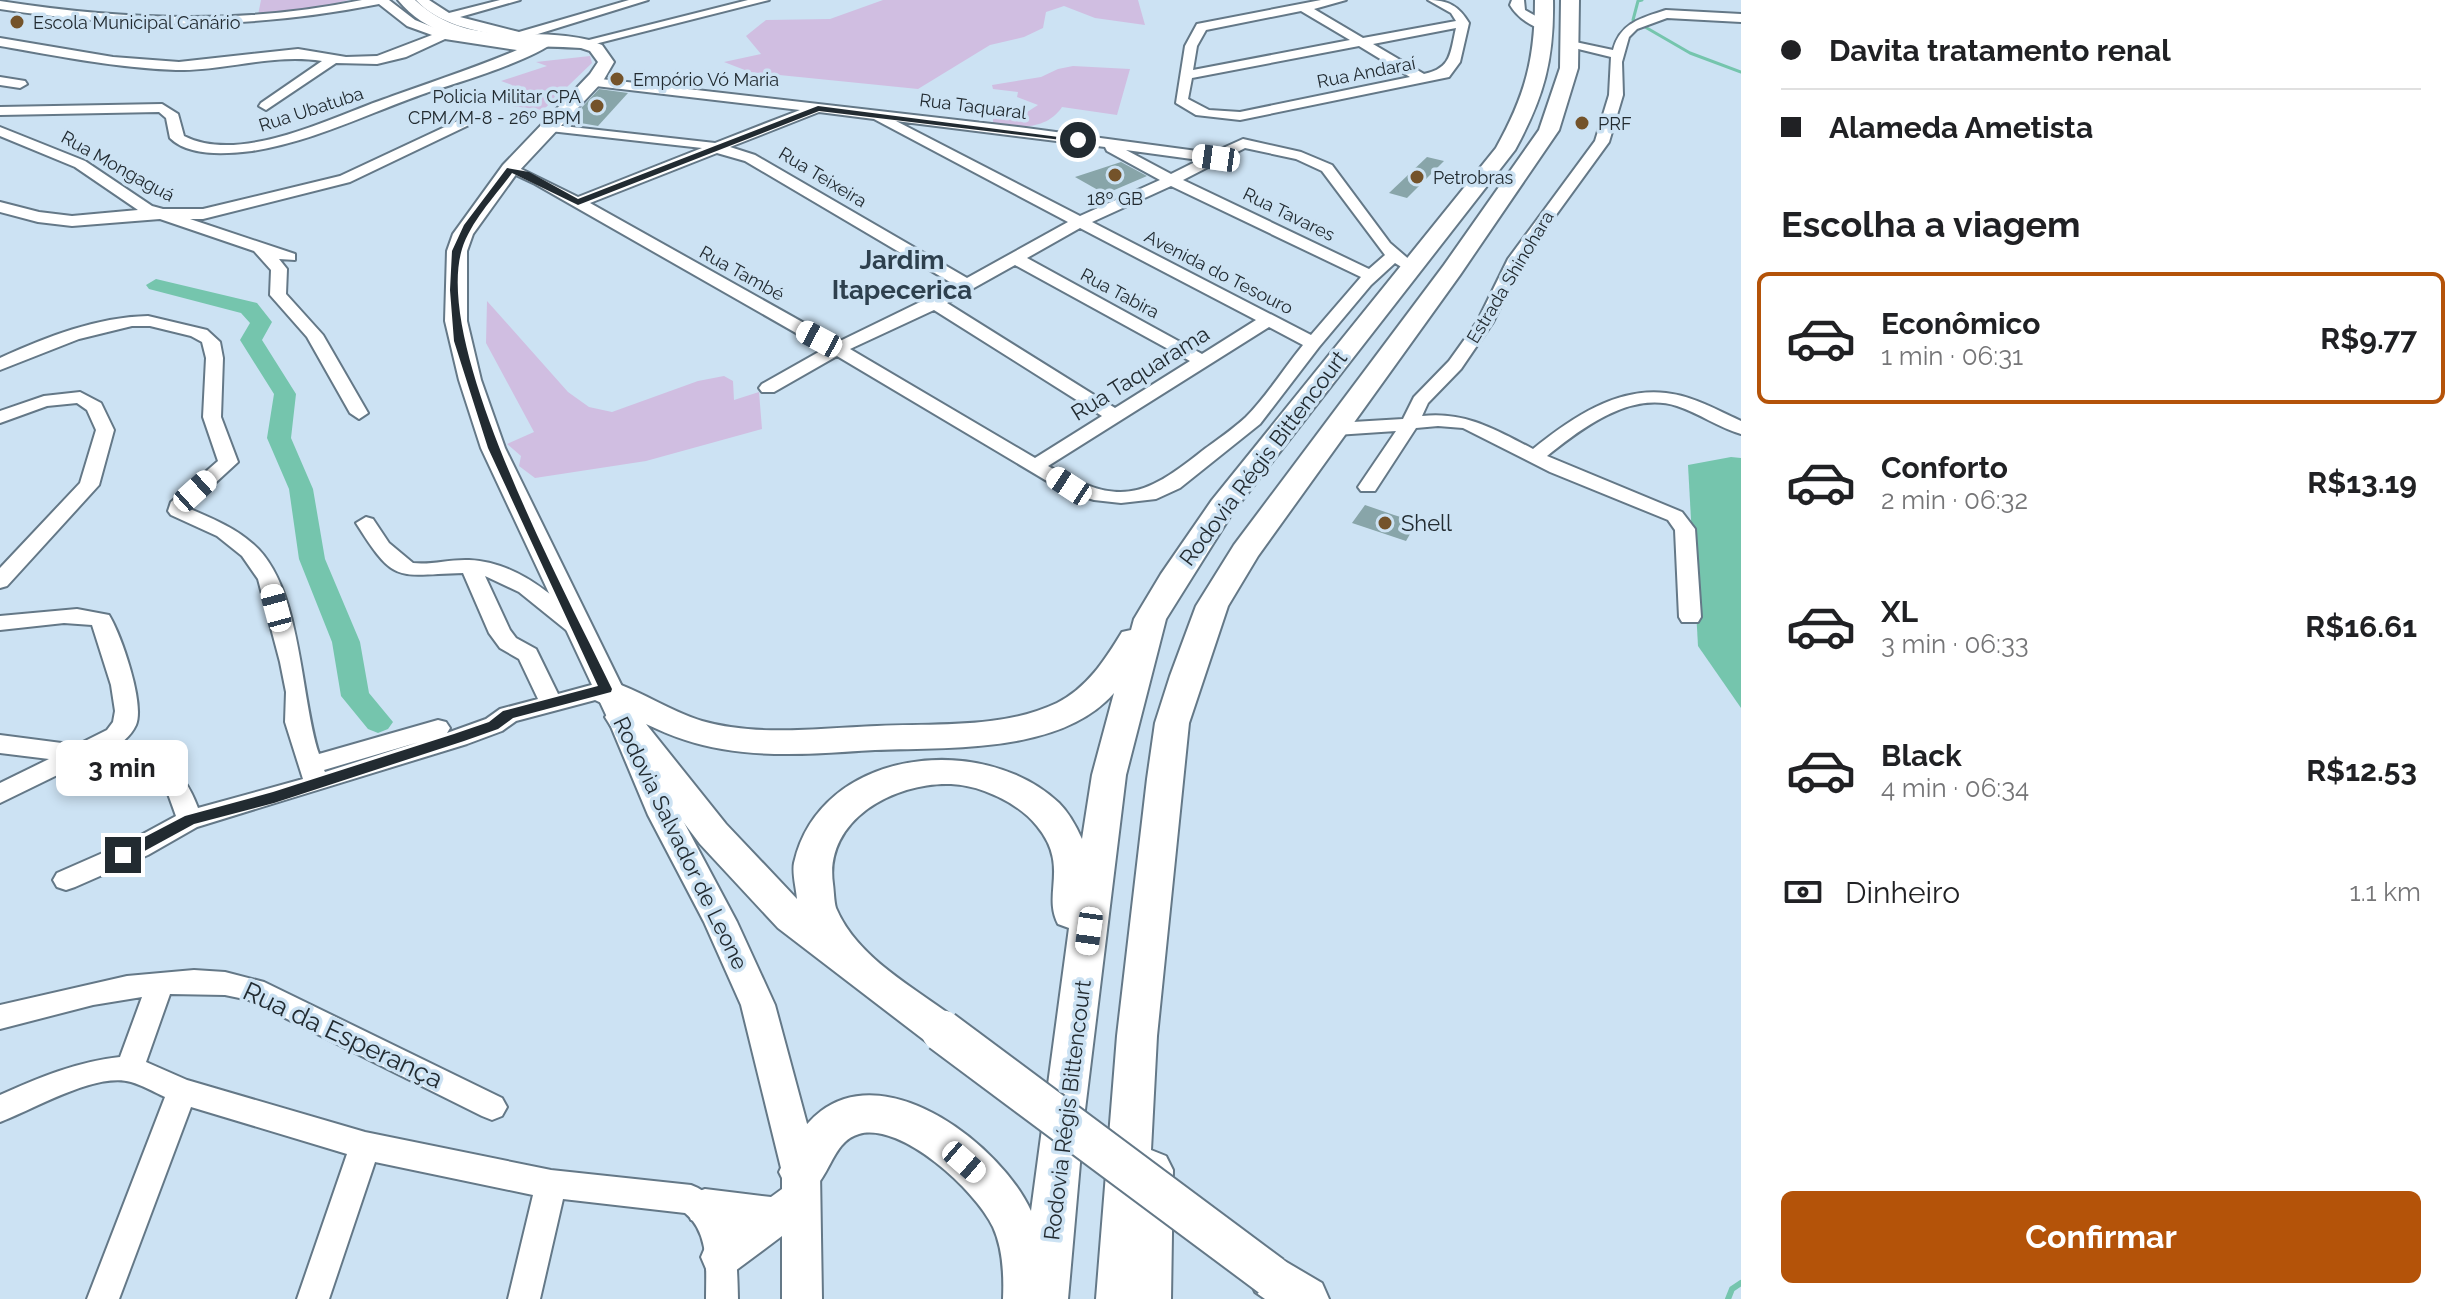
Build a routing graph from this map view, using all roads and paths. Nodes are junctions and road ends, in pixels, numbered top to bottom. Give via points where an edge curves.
1 (380, 0) edge
2 (406, 0) edge
3 (422, 0) edge
4 (514, 0) edge
5 (642, 0) edge
6 (763, 0) edge
7 (1340, 0) edge
8 (1434, 0) edge
9 (1518, 0) edge
10 (1570, 0) edge
11 (1262, 2) dead end
12 (0, 5) edge
13 (1303, 7) junction
14 (1276, 12) junction
15 (450, 16) junction
16 (1741, 18) edge
17 (1463, 23) junction
18 (1557, 33) edge
19 (443, 35) junction
20 (512, 36) junction
21 (549, 41) junction
22 (1359, 41) junction
23 (0, 42) edge
24 (583, 43) junction
25 (533, 48) junction
26 (1617, 58) junction
27 (332, 60) junction
28 (1185, 75) junction
29 (1423, 79) junction
30 (0, 81) edge
31 (592, 82) junction
32 (20, 84) dead end
33 (266, 106) dead end
34 (818, 108) junction
35 (0, 111) edge
36 (873, 114) junction
37 (1240, 116) junction
38 (464, 122) dead end
39 (550, 127) junction
40 (0, 131) edge
41 (1104, 143) junction
42 (1243, 143) junction
43 (721, 148) junction
44 (1216, 158) junction
45 (510, 169) junction
46 (1171, 180) junction
47 (578, 202) junction
48 (0, 207) edge
49 (160, 213) junction
50 (1080, 222) junction
51 (262, 250) junction
52 (289, 257) dead end
53 (1017, 259) junction
54 (1402, 262) junction
55 (1371, 276) junction
56 (967, 285) junction
57 (935, 303) junction
58 (1268, 320) junction
59 (1313, 343) junction
60 (837, 349) junction
61 (1204, 362) junction
62 (0, 365) edge
63 (768, 388) dead end
64 (359, 413) dead end
65 (1114, 415) junction
66 (0, 417) edge
67 (1409, 425) junction
68 (1741, 428) edge
69 (1336, 429) junction
70 (1534, 457) junction
71 (1036, 465) junction
72 (1368, 487) dead end
73 (366, 523) dead end
74 (471, 567) junction
75 (0, 581) edge
76 (1690, 617) dead end
77 (1150, 619) junction
78 (0, 623) edge
79 (580, 630) junction
80 (612, 699) junction
81 (551, 703) junction
82 (0, 744) edge
83 (77, 755) junction
84 (314, 774) junction
85 (0, 794) edge
86 (190, 820) junction
87 (66, 880) dead end
88 (851, 962) junction
89 (160, 984) junction
90 (0, 1017) edge
91 (130, 1068) junction
92 (182, 1091) junction
93 (1134, 1093) junction
94 (492, 1107) dead end
95 (0, 1109) edge
96 (1063, 1118) junction
97 (365, 1146) junction
98 (551, 1184) junction
99 (793, 1195) junction
100 (705, 1207) junction
101 (721, 1257) junction
102 (1294, 1292) edge
103 (103, 1299) edge
104 (313, 1299) edge
105 (524, 1299) edge
106 (722, 1299) edge
107 (802, 1299) edge
108 (1026, 1299) edge
109 (1045, 1299) edge
110 (1119, 1299) edge
111 (1148, 1299) edge

1 - 12 street via 283,19 215,22 105,19
1 - 19 street via 411,23
2 - 20 main road via 434,21 469,34
3 - 15 street
4 - 15 street
5 - 20 street
6 - 24 street
7 - 13 street
8 - 17 street via 1456,11
9 - 18 street via 1520,12
10 - 18 highway, Rodovia Régis Bittencourt
11 - 14 street
13 - 14 street
13 - 22 street
14 - 28 street via 1201,27
15 - 20 street
16 - 26 street, Estrada Shinohara via 1666,14 1639,23 1623,36
17 - 22 street
17 - 29 street, Rua Andaraí via 1450,70
18 - 26 street
18 - 26 street via 1593,60
18 - 54 highway, Rodovia Régis Bittencourt via 1525,115 1505,150
18 - 69 highway, Rodovia Régis Bittencourt via 1559,107 1545,137
19 - 25 street
19 - 27 street via 389,57
20 - 21 main road
21 - 24 main road
21 - 25 street, Rua Ubatuba
22 - 28 street
22 - 29 street
23 - 27 street via 152,65 214,64 298,53
24 - 31 main road via 596,48 606,62
25 - 35 street, Rua Ubatuba via 290,137 242,147 182,141 174,132 171,113 162,108
26 - 67 street, Estrada Shinohara via 1616,95 1602,142 1533,234 1485,322 1455,365 1420,401
27 - 33 street
28 - 37 street, Rua Andaraí via 1181,100 1186,105 1209,114
29 - 37 street, Rua Andaraí
30 - 32 street
31 - 34 street, Rua Taquaral
31 - 39 main road, Rodovia Salvador de Leone
34 - 36 street, Rua Taquaral
34 - 43 street
36 - 41 street, Rua Taquaral
36 - 50 street, Avenida do Tesouro
37 - 42 street
38 - 49 street via 345,179 203,214
39 - 43 street, Rua Teixeira
39 - 45 main road, Rodovia Salvador de Leone
40 - 49 street, Rua Mongaguá via 80,164
41 - 44 street, Rua Taquaral
41 - 46 street, Rua Tavares
42 - 44 street
42 - 54 street via 1301,156 1327,168 1363,220
43 - 47 street
43 - 56 street, Rua Teixeira via 773,170
44 - 46 street
45 - 47 street, Rua També
45 - 79 main road, Rodovia Salvador de Leone via 469,225 457,251 456,321 493,448
46 - 50 street
46 - 55 street, Rua Tavares
47 - 60 street, Rua També
48 - 49 street via 72,221
49 - 51 street, Rua Mongaguá
50 - 53 street
50 - 58 street, Avenida do Tesouro
51 - 52 street, Rua Mongaguá
51 - 64 street via 277,264 282,302 309,327
53 - 56 street
53 - 61 street, Rua Tabira
54 - 55 street, Rua També
54 - 77 highway, Rodovia Régis Bittencourt via 1222,506
55 - 59 street, Rua També
56 - 57 street
57 - 60 street
57 - 65 street
58 - 59 street, Avenida do Tesouro
58 - 61 street, Rua Taquarama
59 - 71 street, Rua També via 1253,420 1166,489 1117,497 1081,492
60 - 63 street
60 - 71 street, Rua També
61 - 65 street, Rua Taquarama
62 - 84 street via 103,327 149,321 191,331 211,342 213,427 223,439 228,462 178,511 224,532 249,551 268,579 291,662 297,722
65 - 71 street, Rua Taquarama
66 - 75 street via 44,401 80,397 95,407 105,430 89,485
67 - 69 street
67 - 70 street via 1467,423
67 - 72 street, Estrada Shinohara
68 - 70 street via 1683,402 1641,399 1606,411
69 - 93 highway, Rodovia Régis Bittencourt via 1212,606 1186,676 1164,779
70 - 76 street via 1682,522
73 - 74 street via 395,564 429,572
74 - 79 street via 510,578
74 - 81 street via 500,633 528,654
77 - 80 highway via 1090,698 1046,719 993,731 752,741 687,728
77 - 96 highway, Rodovia Régis Bittencourt via 1109,775
78 - 83 street via 74,616 101,620 116,662 126,722 115,736
79 - 80 main road, Rodovia Salvador de Leone
80 - 81 street
80 - 88 highway via 713,834 791,917
80 - 99 main road, Rodovia Salvador de Leone via 758,1005
81 - 84 street via 508,715 479,731
82 - 83 street
83 - 85 street
83 - 86 street via 163,771 180,790
84 - 86 street via 274,797
86 - 87 street
88 - 96 highway via 833,943 809,887 822,833 846,803 876,784 943,771 990,777 1033,799 1055,821 1074,868
88 - 102 highway, bridge
89 - 90 street, Rua da Esperança
89 - 91 street
89 - 94 street, Rua da Esperança via 206,980 254,990
91 - 92 street
91 - 95 street via 58,1082
92 - 97 street
92 - 103 street
93 - 110 highway, Rodovia Régis Bittencourt
93 - 111 highway via 1151,1160
96 - 109 highway, Rodovia Régis Bittencourt
97 - 98 street
97 - 104 street
98 - 100 street via 670,1195
98 - 105 street
99 - 100 main road
99 - 101 main road
99 - 107 main road, Rodovia Salvador de Leone
99 - 108 highway via 822,1138 853,1115 875,1113 919,1128 982,1178 1004,1204 1025,1255
100 - 101 street
101 - 106 street

